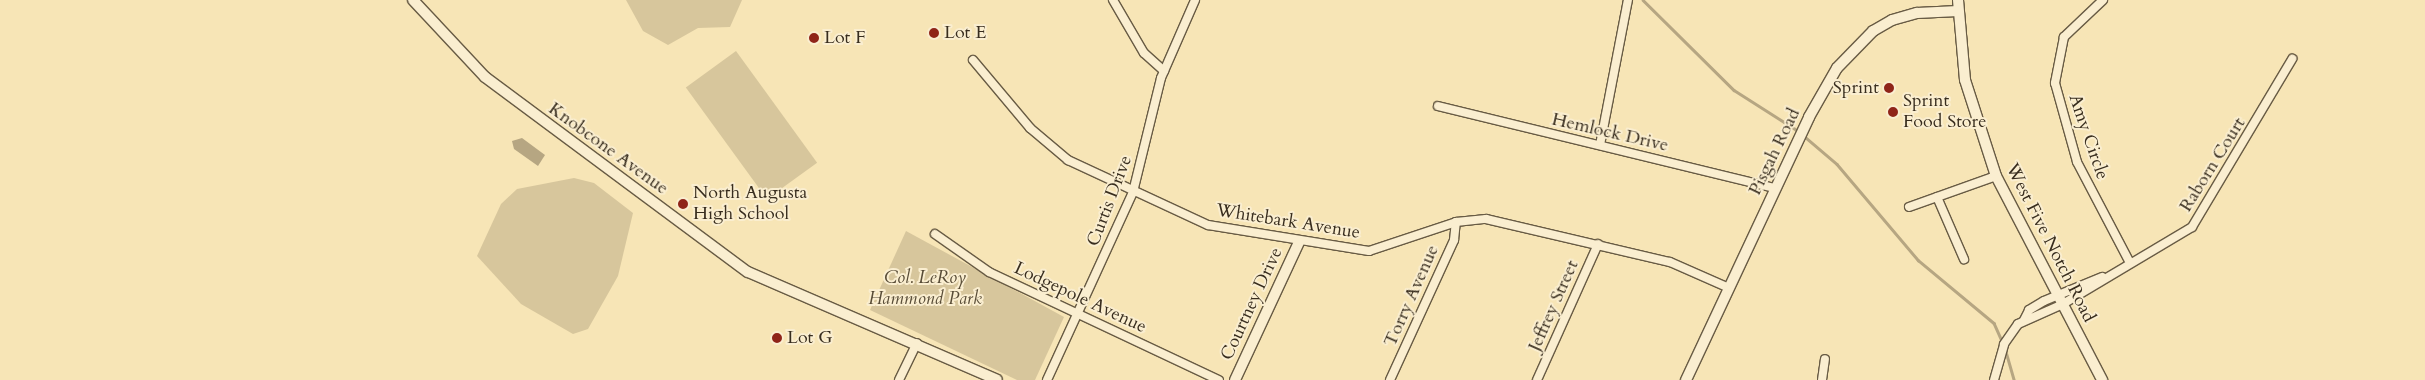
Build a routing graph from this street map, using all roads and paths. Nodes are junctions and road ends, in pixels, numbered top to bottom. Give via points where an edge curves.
1 (413, 0) edge
2 (1113, 0) edge
3 (1195, 0) edge
4 (1628, 0) edge
5 (2103, 0) edge
6 (1958, 5) edge
7 (2292, 59) dead end
8 (974, 60) dead end
9 (1164, 71) junction
10 (1438, 106) dead end
11 (1600, 145) junction
12 (1996, 176) junction
13 (1775, 188) junction
14 (1133, 192) junction
15 (1937, 197) junction
16 (1909, 207) dead end
17 (1456, 222) junction
18 (935, 234) dead end
19 (1299, 242) junction
20 (1598, 244) junction
21 (1964, 259) dead end
22 (2130, 263) junction
23 (1729, 288) junction
24 (2060, 299) junction
25 (1078, 314) junction
26 (917, 343) junction
27 (1825, 360) dead end
28 (899, 380) edge
29 (997, 380) edge
30 (1047, 380) edge
31 (1219, 380) edge
32 (1235, 380) edge
33 (1390, 380) edge
34 (1537, 380) edge
35 (1686, 380) edge
36 (1822, 380) edge
37 (1994, 380) edge
38 (2102, 380) edge

1 - 26 street, Knobcone Avenue via 485,77 748,272 780,290 855,315
2 - 9 street via 1144,53
3 - 9 street, Curtis Drive
4 - 11 street
5 - 22 street, Amy Circle via 2064,37 2057,55 2055,83 2077,162
6 - 12 street, West Five Notch Road via 1965,80
6 - 13 street, Pisgah Road via 1904,15 1881,26 1858,45 1826,86
7 - 22 street, Raborn Court via 2198,221
8 - 14 street, Whitebark Avenue via 1049,146
9 - 14 street, Curtis Drive
10 - 11 street, Hemlock Drive
11 - 13 street, Hemlock Drive
12 - 15 street
12 - 24 street, West Five Notch Road
13 - 23 street, Pisgah Road
14 - 19 street, Whitebark Avenue via 1208,226
14 - 25 street, Curtis Drive
15 - 16 street
15 - 21 street
17 - 19 street, Whitebark Avenue via 1369,251
17 - 20 street, Whitebark Avenue via 1486,219
17 - 33 street, Torry Avenue via 1454,240
18 - 25 street, Lodgepole Avenue via 989,272
19 - 32 street, Courtney Drive
20 - 23 street, Whitebark Avenue via 1670,262
20 - 34 street, Jeffrey Street
22 - 24 street, Raborn Court
23 - 35 street, Pisgah Road
24 - 37 street, Raborn Court via 2024,320 2004,344
24 - 38 street, West Five Notch Road
25 - 30 street, Curtis Drive
25 - 31 street, Lodgepole Avenue
26 - 28 street
26 - 29 street, Knobcone Avenue
27 - 36 street

